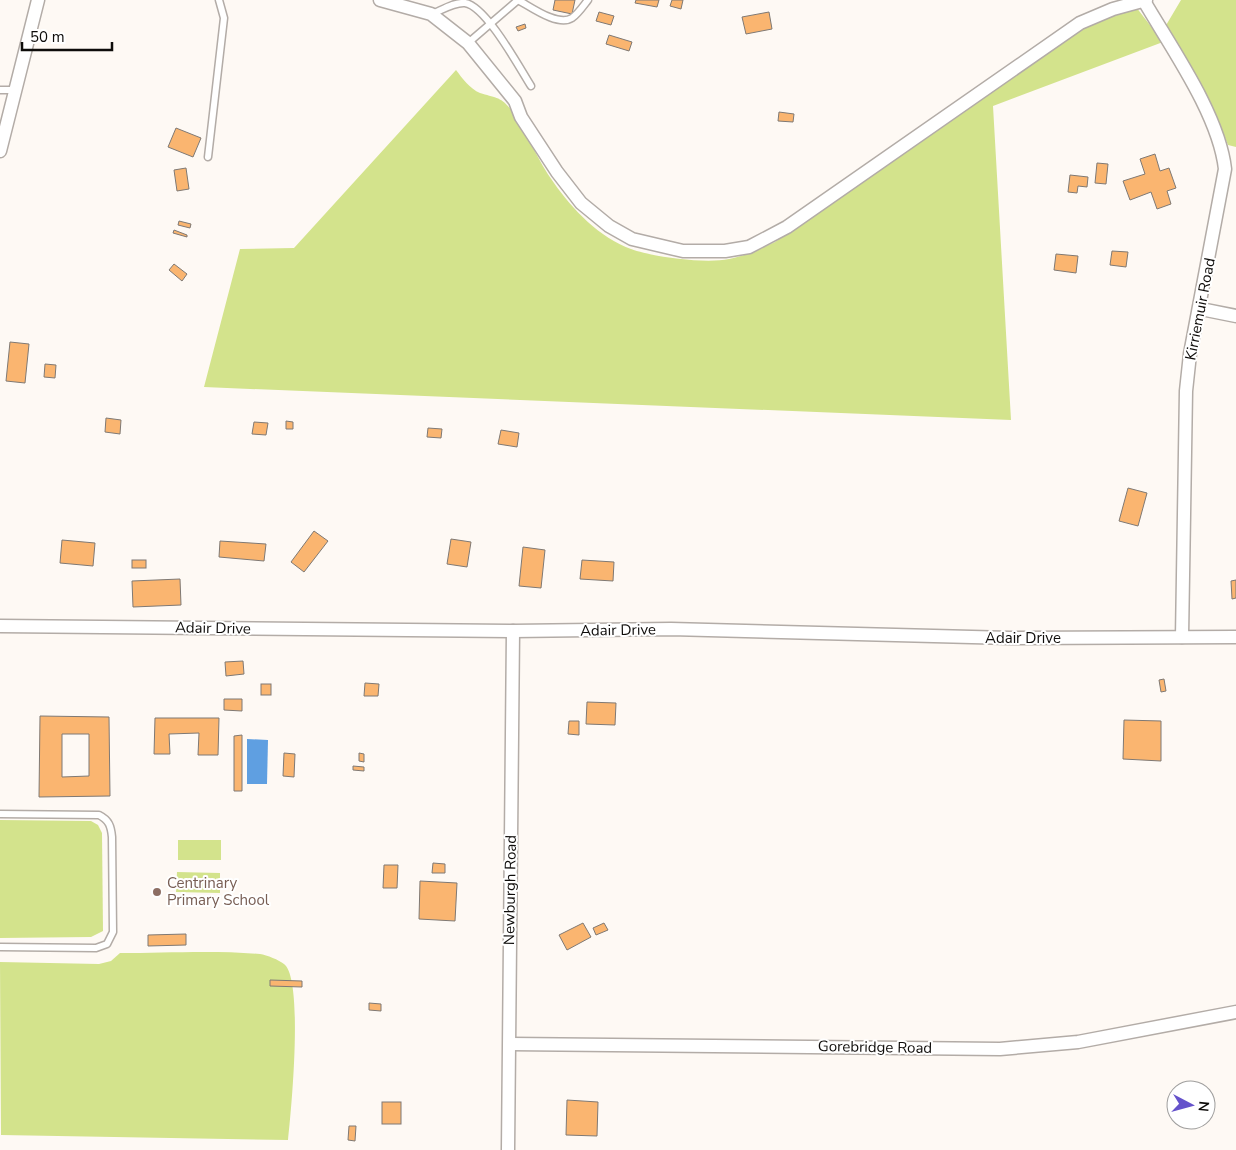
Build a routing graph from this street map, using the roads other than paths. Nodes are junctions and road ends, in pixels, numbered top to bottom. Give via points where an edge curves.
1 (38, 0) edge
2 (219, 0) edge
3 (380, 0) edge
4 (518, 0) edge
5 (588, 0) edge
6 (1145, 1) edge
7 (431, 14) junction
8 (490, 24) junction
9 (468, 43) junction
10 (531, 86) dead end
11 (0, 90) edge
12 (15, 90) junction
13 (0, 151) edge
14 (208, 157) dead end
15 (1201, 309) junction
16 (1236, 316) edge
17 (0, 626) edge
18 (513, 631) junction
19 (1182, 637) junction
20 (1236, 637) edge
21 (0, 814) edge
22 (0, 947) edge
23 (1236, 1012) edge
24 (510, 1044) junction
25 (508, 1150) edge

1 - 12 street
2 - 14 lane via 224,18
3 - 7 street
4 - 5 lane via 564,20 572,18
4 - 8 lane
6 - 9 street via 1113,9 1080,24 786,227 748,247 725,251 683,251 632,239 581,203 521,117 515,101
6 - 15 street, Kirriemuir Road via 1214,123 1223,151 1225,169
7 - 8 lane via 466,3 473,5
7 - 9 street
8 - 9 lane
8 - 10 lane
11 - 12 lane
12 - 13 street
15 - 16 street
15 - 19 street, Kirriemuir Road via 1190,354 1186,391
17 - 18 street, Adair Drive
18 - 19 street, Adair Drive via 671,629 1010,638
18 - 24 street, Newburgh Road
19 - 20 street, Adair Drive
21 - 22 lane via 98,815 106,818 112,837 111,940 103,946
23 - 24 street, Gorebridge Road via 1078,1042 1000,1049
24 - 25 street, Newburgh Road

